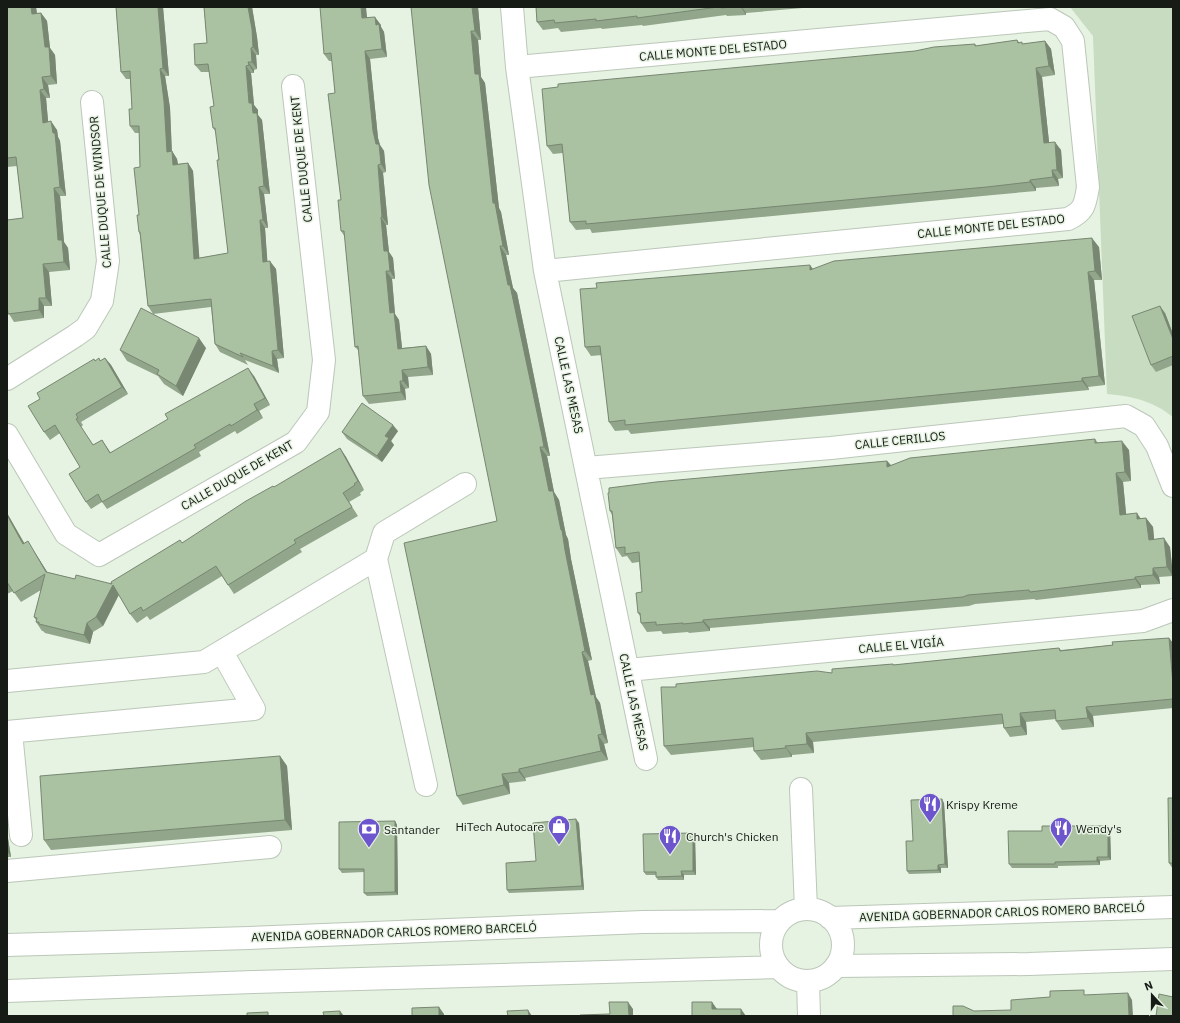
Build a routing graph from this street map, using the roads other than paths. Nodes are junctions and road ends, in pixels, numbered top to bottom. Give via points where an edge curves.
1 (512, 7) edge
2 (517, 67) junction
3 (293, 86) dead end
4 (92, 102) dead end
5 (545, 271) junction
6 (7, 379) edge
7 (7, 435) edge
8 (586, 468) junction
9 (465, 484) dead end
10 (1173, 486) edge
11 (376, 560) junction
12 (1173, 610) edge
13 (222, 652) junction
14 (628, 670) junction
15 (7, 681) edge
16 (9, 732) edge
17 (646, 759) dead end
18 (426, 785) dead end
19 (801, 789) dead end
20 (21, 835) dead end
21 (270, 847) dead end
22 (7, 871) edge
23 (1173, 907) edge
24 (806, 909) junction
25 (830, 918) junction
26 (780, 921) junction
27 (7, 945) edge
28 (1173, 959) edge
29 (836, 966) junction
30 (778, 967) junction
31 (808, 981) junction
32 (7, 991) edge
33 (809, 1016) edge

1 - 2 street, CALLE LAS MESAS
2 - 5 street, CALLE LAS MESAS
2 - 5 street, CALLE MONTE DEL ESTADO via 1050,19 1064,27 1073,41 1088,187 1085,206 1078,215 1068,219
3 - 7 street, CALLE DUQUE DE KENT via 324,360 318,412 296,442 99,555 66,534
4 - 6 street, CALLE DUQUE DE WINDSOR via 108,260 102,301 86,328
5 - 8 street, CALLE LAS MESAS
8 - 10 street, CALLE CERILLOS via 831,448 1126,416 1144,426 1158,446
8 - 14 street, CALLE LAS MESAS
9 - 11 street via 384,533
11 - 13 street
11 - 18 street
12 - 14 street, CALLE EL VIGÍA via 1142,621
13 - 15 street via 204,662
13 - 16 street via 254,709
14 - 17 street, CALLE LAS MESAS
16 - 20 street
19 - 24 street
21 - 22 street
23 - 25 street, AVENIDA GOBERNADOR CARLOS ROMERO BARCELÓ
24 - 25 street via 820,912
24 - 26 street via 792,913
25 - 29 street via 840,930 843,944 841,958
26 - 27 street, AVENIDA GOBERNADOR CARLOS ROMERO BARCELÓ via 643,922
26 - 30 street via 773,933 771,947
28 - 29 street via 1029,964
29 - 31 street via 822,978
30 - 31 street via 794,979
30 - 32 street
31 - 33 street

